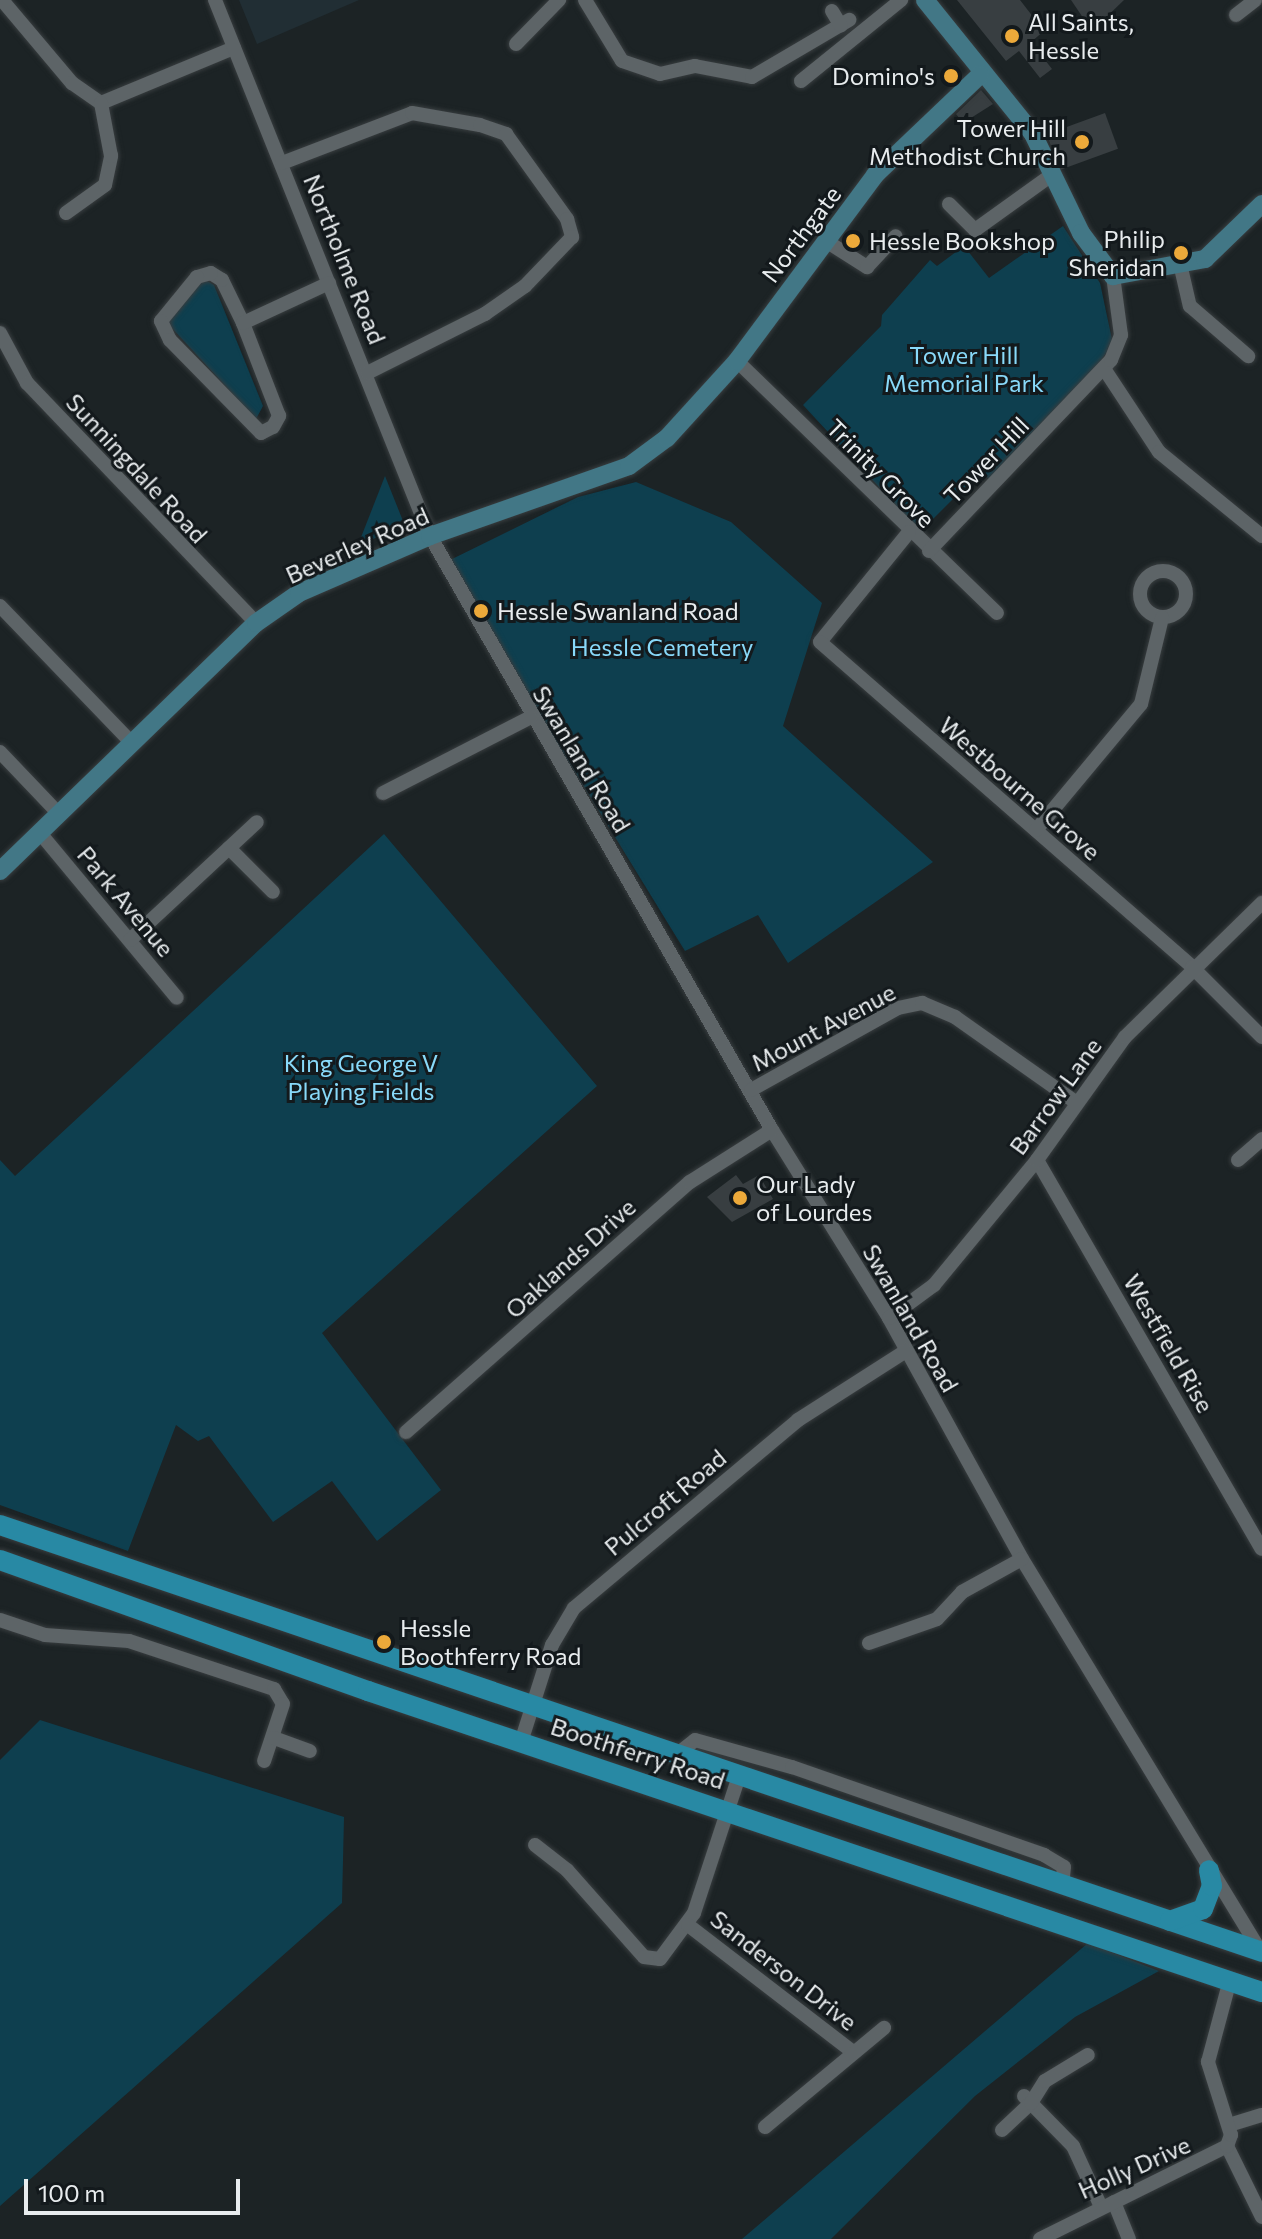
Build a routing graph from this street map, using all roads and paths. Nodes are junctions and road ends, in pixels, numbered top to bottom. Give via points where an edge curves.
1 (2, 0) edge
2 (215, 0) edge
3 (559, 0) edge
4 (585, 0) edge
5 (901, 0) edge
6 (925, 0) edge
7 (1255, 0) edge
8 (832, 11) dead end
9 (1236, 15) dead end
10 (516, 44) dead end
11 (234, 48) junction
12 (980, 75) junction
13 (801, 81) dead end
14 (101, 103) junction
15 (282, 163) junction
16 (1053, 174) junction
17 (949, 204) dead end
18 (66, 213) dead end
19 (1259, 213) edge
20 (896, 236) dead end
21 (826, 241) junction
22 (1181, 268) junction
23 (1113, 276) junction
24 (329, 283) junction
25 (243, 323) junction
26 (0, 333) edge
27 (1248, 356) dead end
28 (737, 361) junction
29 (1105, 370) junction
30 (367, 373) junction
31 (909, 532) junction
32 (430, 536) junction
33 (1262, 536) edge
34 (929, 551) junction
35 (0, 606) edge
36 (997, 613) dead end
37 (1162, 618) dead end
38 (256, 623) junction
39 (531, 717) junction
40 (132, 743) junction
41 (0, 752) edge
42 (383, 793) dead end
43 (60, 815) junction
44 (257, 822) dead end
45 (1036, 830) junction
46 (40, 833) junction
47 (229, 848) junction
48 (0, 871) edge
49 (273, 892) dead end
50 (1262, 903) edge
51 (130, 940) junction
52 (1192, 967) junction
53 (177, 998) dead end
54 (1262, 1037) edge
55 (751, 1090) junction
56 (1077, 1103) junction
57 (772, 1130) junction
58 (1262, 1139) edge
59 (1037, 1160) junction
60 (1238, 1160) dead end
61 (889, 1318) junction
62 (906, 1351) junction
63 (406, 1432) dead end
64 (0, 1525) edge
65 (1262, 1549) edge
66 (1022, 1559) junction
67 (0, 1560) edge
68 (0, 1620) edge
69 (869, 1643) dead end
70 (532, 1706) junction
71 (274, 1738) junction
72 (521, 1742) junction
73 (310, 1751) dead end
74 (676, 1755) junction
75 (264, 1761) dead end
76 (739, 1776) junction
77 (729, 1810) junction
78 (535, 1845) dead end
79 (1209, 1870) junction
80 (1062, 1887) junction
81 (1166, 1921) junction
82 (688, 1925) junction
83 (1262, 1952) edge
84 (1230, 1980) junction
85 (1262, 1992) edge
86 (884, 2028) dead end
87 (853, 2052) junction
88 (1088, 2055) dead end
89 (1028, 2100) junction
90 (1262, 2115) edge
91 (1229, 2125) junction
92 (765, 2127) dead end
93 (1002, 2130) dead end
94 (1227, 2146) junction
95 (1108, 2204) junction
96 (1262, 2217) edge
97 (1040, 2239) edge
98 (1129, 2239) edge

1 - 14 street via 72,83
2 - 11 street, Northolme Road
3 - 10 street
4 - 8 street via 622,61 660,74 695,66 752,77 845,23
5 - 13 street
6 - 12 street, Tower Hill
7 - 9 street
11 - 14 street
11 - 15 street, Northolme Road
12 - 16 street, Tower Hill via 1033,134
12 - 21 street, Northgate via 875,175
14 - 18 street via 111,156 105,185
15 - 24 street, Northolme Road
15 - 30 street via 412,113 480,125 506,134 567,219 572,237 525,286 475,320
16 - 17 street via 975,230
16 - 23 street, Tower Hill via 1081,233
19 - 22 street via 1205,259
20 - 21 street via 867,267
21 - 28 street, Northgate
22 - 23 street
22 - 27 street via 1190,306
23 - 29 street, Tower Hill via 1121,335
24 - 25 street
24 - 30 street, Northolme Road
25 - 25 street via 279,416 261,433 170,340 161,321 197,277 211,273 222,280
26 - 38 street, Sunningdale Road via 27,383
28 - 31 street, Trinity Grove
28 - 32 street, Beverley Road via 667,438 629,466
29 - 33 street via 1159,452
29 - 34 street, Tower Hill
30 - 32 street, Northolme Road
31 - 34 street, Trinity Grove
31 - 45 street, Westbourne Grove via 820,642
32 - 38 street, Beverley Road via 299,593
32 - 39 street, Swanland Road
34 - 36 street, Trinity Grove
35 - 40 street
37 - 45 street via 1141,704
38 - 40 street, Beverley Road
39 - 42 street
39 - 55 street, Swanland Road
40 - 43 street, Beverley Road
41 - 43 street
43 - 46 street, Beverley Road
44 - 47 street
45 - 52 street, Westbourne Grove
46 - 48 street, Beverley Road
46 - 51 street, Park Avenue
47 - 49 street
47 - 51 street
50 - 52 street, Barrow Lane
51 - 53 street, Park Avenue
52 - 54 street, Westbourne Grove
52 - 56 street, Barrow Lane via 1125,1037
55 - 56 street, Mount Avenue via 898,1008 922,1003 955,1017
55 - 57 street, Swanland Road
56 - 59 street, Barrow Lane
57 - 61 street, Swanland Road
57 - 63 street, Oaklands Drive via 690,1182
58 - 60 street
59 - 61 street, Barrow Lane via 934,1285
59 - 65 street, Westfield Rise
61 - 62 street, Swanland Road
62 - 66 street, Swanland Road
62 - 70 street, Pulcroft Road via 798,1420 574,1608 552,1645
64 - 70 main road, Boothferry Road
66 - 69 street via 962,1592 937,1619
66 - 79 street, Swanland Road
67 - 72 main road, Boothferry Road
68 - 71 street via 45,1635 129,1641 274,1689 283,1704
70 - 72 street, Pulcroft Road
70 - 74 main road, Boothferry Road
71 - 73 street
71 - 75 street
72 - 77 main road, Boothferry Road
74 - 76 main road, Boothferry Road
74 - 80 street, Boothferry Road via 695,1740 792,1767 1044,1855 1064,1867
76 - 77 street, Sanderson Drive
76 - 80 main road, Boothferry Road
77 - 82 street, Sanderson Drive
77 - 84 main road, Boothferry Road
78 - 82 street, Sanderson Drive via 567,1870 647,1959 664,1957
79 - 81 main road via 1212,1886 1203,1909 1186,1921
79 - 83 street, Swanland Road
80 - 81 main road, Boothferry Road
81 - 83 main road, Boothferry Road
82 - 87 street, Sanderson Drive
84 - 85 main road, Boothferry Road
84 - 91 street, Holly Drive via 1208,2062
86 - 87 street, Sanderson Drive
87 - 92 street, Sanderson Drive
88 - 89 street via 1045,2081
89 - 93 street
89 - 95 street via 1073,2146
90 - 91 street
91 - 94 street, Holly Drive
94 - 95 street, Holly Drive
94 - 96 street
95 - 97 street, Holly Drive
95 - 98 street

